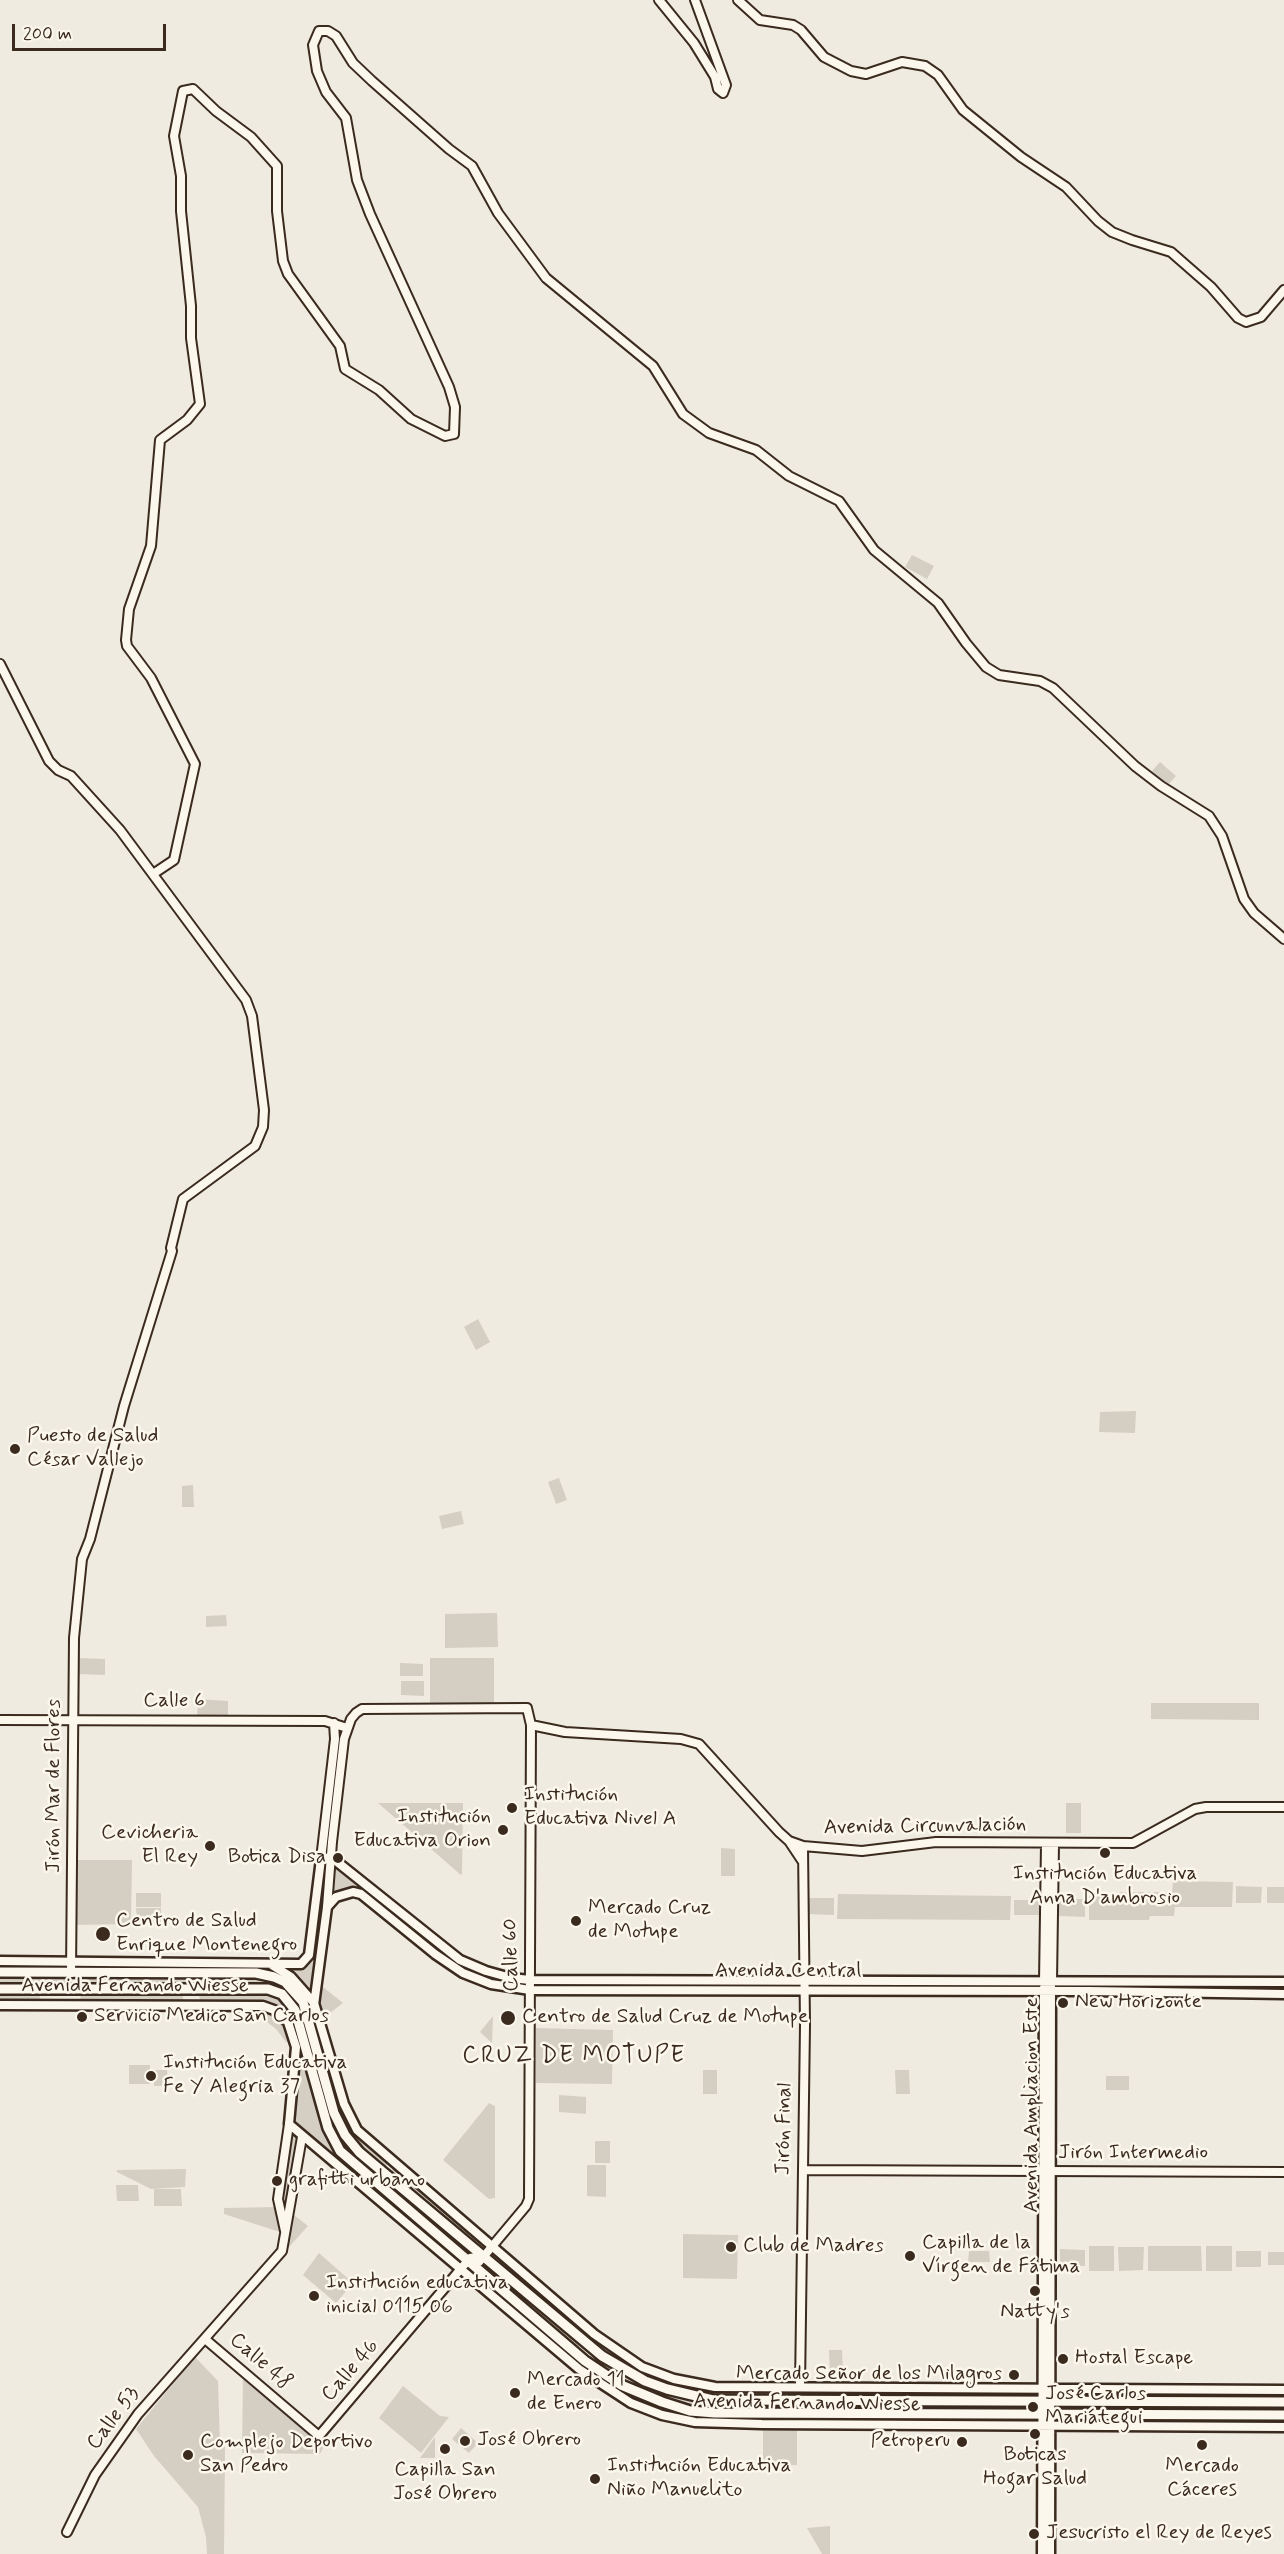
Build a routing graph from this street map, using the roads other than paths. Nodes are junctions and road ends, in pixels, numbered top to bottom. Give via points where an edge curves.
1 (659, 0) edge
2 (695, 0) edge
3 (738, 0) edge
4 (1284, 290) edge
5 (0, 664) edge
6 (153, 874) junction
7 (1284, 939) edge
8 (0, 1720) edge
9 (72, 1720) junction
10 (334, 1723) junction
11 (531, 1725) junction
12 (347, 1728) junction
13 (1284, 1807) edge
14 (789, 1841) junction
15 (1050, 1844) junction
16 (803, 1846) junction
17 (331, 1857) junction
18 (321, 1859) junction
19 (803, 1863) junction
20 (327, 1907) junction
21 (70, 1960) junction
22 (0, 1961) edge
23 (272, 1965) junction
24 (0, 1972) edge
25 (70, 1973) junction
26 (804, 1979) junction
27 (531, 1980) junction
28 (1284, 1982) edge
29 (1048, 1986) junction
30 (0, 1989) edge
31 (804, 1989) junction
32 (530, 1990) junction
33 (1284, 1994) edge
34 (314, 2003) junction
35 (0, 2005) edge
36 (310, 2024) junction
37 (318, 2054) junction
38 (307, 2056) junction
39 (289, 2124) junction
40 (302, 2137) junction
41 (803, 2170) junction
42 (1047, 2172) junction
43 (1284, 2172) edge
44 (286, 2242) junction
45 (490, 2247) junction
46 (482, 2256) junction
47 (468, 2263) junction
48 (460, 2270) junction
49 (205, 2339) junction
50 (800, 2387) junction
51 (1046, 2389) junction
52 (1284, 2390) edge
53 (800, 2400) junction
54 (1046, 2402) junction
55 (1284, 2402) edge
56 (800, 2413) junction
57 (1047, 2414) junction
58 (1284, 2415) edge
59 (1047, 2426) junction
60 (1284, 2427) edge
61 (319, 2436) joint
62 (67, 2532) dead end
63 (1042, 2554) edge
64 (1050, 2554) edge

1 - 2 street via 708,63 718,90 723,93 726,85
3 - 4 street via 760,20 793,25 824,57 851,71 866,74 902,62 925,66 938,75 963,110 1015,153 1066,187 1098,221 1131,240 1171,252 1211,287 1238,318 1246,322 1261,317
5 - 6 street, Jirón Mar de Flores via 49,761 71,776
6 - 7 street via 174,860 195,768 192,754 151,678 126,643 129,609 151,546 160,440 187,420 200,404 183,243 181,176 174,136 183,91 193,89 251,137 277,166 283,261 288,274 340,346 345,369 379,390 411,419 445,436 452,435 455,424 453,398 357,180 346,118 316,71 313,45 320,31 328,31 336,36 353,63 472,166 498,213 546,279 653,366 683,414 709,433 756,450 789,476 835,498 874,550 938,603 987,667 999,675 1040,681 1053,688 1135,766 1209,816 1222,836 1244,899
6 - 9 street, Jirón Mar de Flores via 248,1004 263,1101 263,1127 250,1150 183,1199 172,1251 83,1553 76,1600
8 - 9 street, Calle 6
9 - 10 street, Calle 6
9 - 21 street, Jirón Mar de Flores
10 - 12 street, Calle 6
10 - 18 street
11 - 12 street, Calle 60 via 527,1708 362,1709
11 - 14 street, Avenida Circunvalación via 566,1732 681,1739 699,1744
11 - 27 street, Calle 60
12 - 17 street
13 - 15 street, Avenida Circunvalación via 1206,1807 1186,1813 1139,1842
14 - 16 street, Avenida Circunvalación
14 - 19 street
15 - 16 street, Avenida Circunvalación via 924,1843 862,1851
15 - 29 street, Avenida Ampliacion Este
16 - 19 street, Jirón Final
17 - 18 main road
17 - 20 street
17 - 27 main road, Avenida Central via 460,1960 486,1971
18 - 23 main road via 309,1955 301,1964
19 - 26 street, Jirón Final
20 - 32 main road, Avenida Central via 336,1897 361,1894 463,1973 502,1987
20 - 34 main road
21 - 22 main road, Avenida Fernando Wiesse
21 - 23 main road, Avenida Fernando Wiesse
21 - 25 street, Jirón Mar de Flores
23 - 34 main road, Avenida Fernando Wiesse via 291,1977
24 - 25 main road, Avenida Fernando Wiesse
25 - 36 main road, Avenida Fernando Wiesse via 269,1975 295,1990
26 - 27 main road, Avenida Central
26 - 29 main road, Avenida Central
26 - 31 street, Jirón Final
27 - 32 street, Calle 60
28 - 29 main road, Avenida Central
29 - 31 main road, Avenida Central
29 - 33 main road, Avenida Central
29 - 42 main road, Avenida Ampliacion Este
30 - 38 main road, Avenida Fernando Wiesse via 276,1991 295,2010
31 - 32 main road, Avenida Central
31 - 41 street, Jirón Final
32 - 45 street, Calle 60 via 529,2199
34 - 36 main road
34 - 45 main road, Avenida Fernando Wiesse via 344,2104 357,2130
35 - 39 main road, Avenida Fernando Wiesse via 263,2006 274,2010 288,2022 296,2047
36 - 37 main road, Avenida Fernando Wiesse
37 - 38 main road
37 - 46 main road, Avenida Fernando Wiesse via 334,2113 351,2143
38 - 47 main road, Avenida Fernando Wiesse via 328,2128 340,2151
39 - 40 main road, Avenida Fernando Wiesse
39 - 44 street via 278,2199
40 - 44 street, Calle 53
40 - 48 main road, Avenida Fernando Wiesse
41 - 42 street, Jirón Intermedio
41 - 50 street, Jirón Final
42 - 43 street, Jirón Intermedio
42 - 51 main road, Avenida Ampliacion Este
44 - 49 street, Calle 53 via 268,2270
45 - 46 street, Calle 60
45 - 50 main road, Avenida Fernando Wiesse via 614,2350 642,2367 712,2387
46 - 47 street, Calle 46 via 476,2264
46 - 53 main road, Avenida Fernando Wiesse via 602,2356 645,2381 707,2399
47 - 48 street, Calle 46
47 - 56 main road, Avenida Fernando Wiesse via 585,2361 633,2391 700,2413
48 - 59 main road, Avenida Fernando Wiesse via 579,2369 631,2403 662,2415 695,2422
48 - 61 street, Calle 46
49 - 61 street, Calle 48
49 - 62 street, Calle 53 via 138,2414 95,2475
50 - 51 main road, Avenida Fernando Wiesse
50 - 53 main road, Jirón Final
51 - 52 main road, Avenida Fernando Wiesse
51 - 54 main road, Avenida Ampliacion Este
53 - 54 main road, Avenida Fernando Wiesse
53 - 56 main road, Jirón Final
54 - 55 main road, Avenida Fernando Wiesse
54 - 57 main road, Avenida Ampliacion Este
56 - 57 main road, Avenida Fernando Wiesse
57 - 58 main road, Avenida Fernando Wiesse
57 - 59 main road, Avenida Ampliacion Este
59 - 60 main road, Avenida Fernando Wiesse
59 - 63 main road
59 - 64 main road

